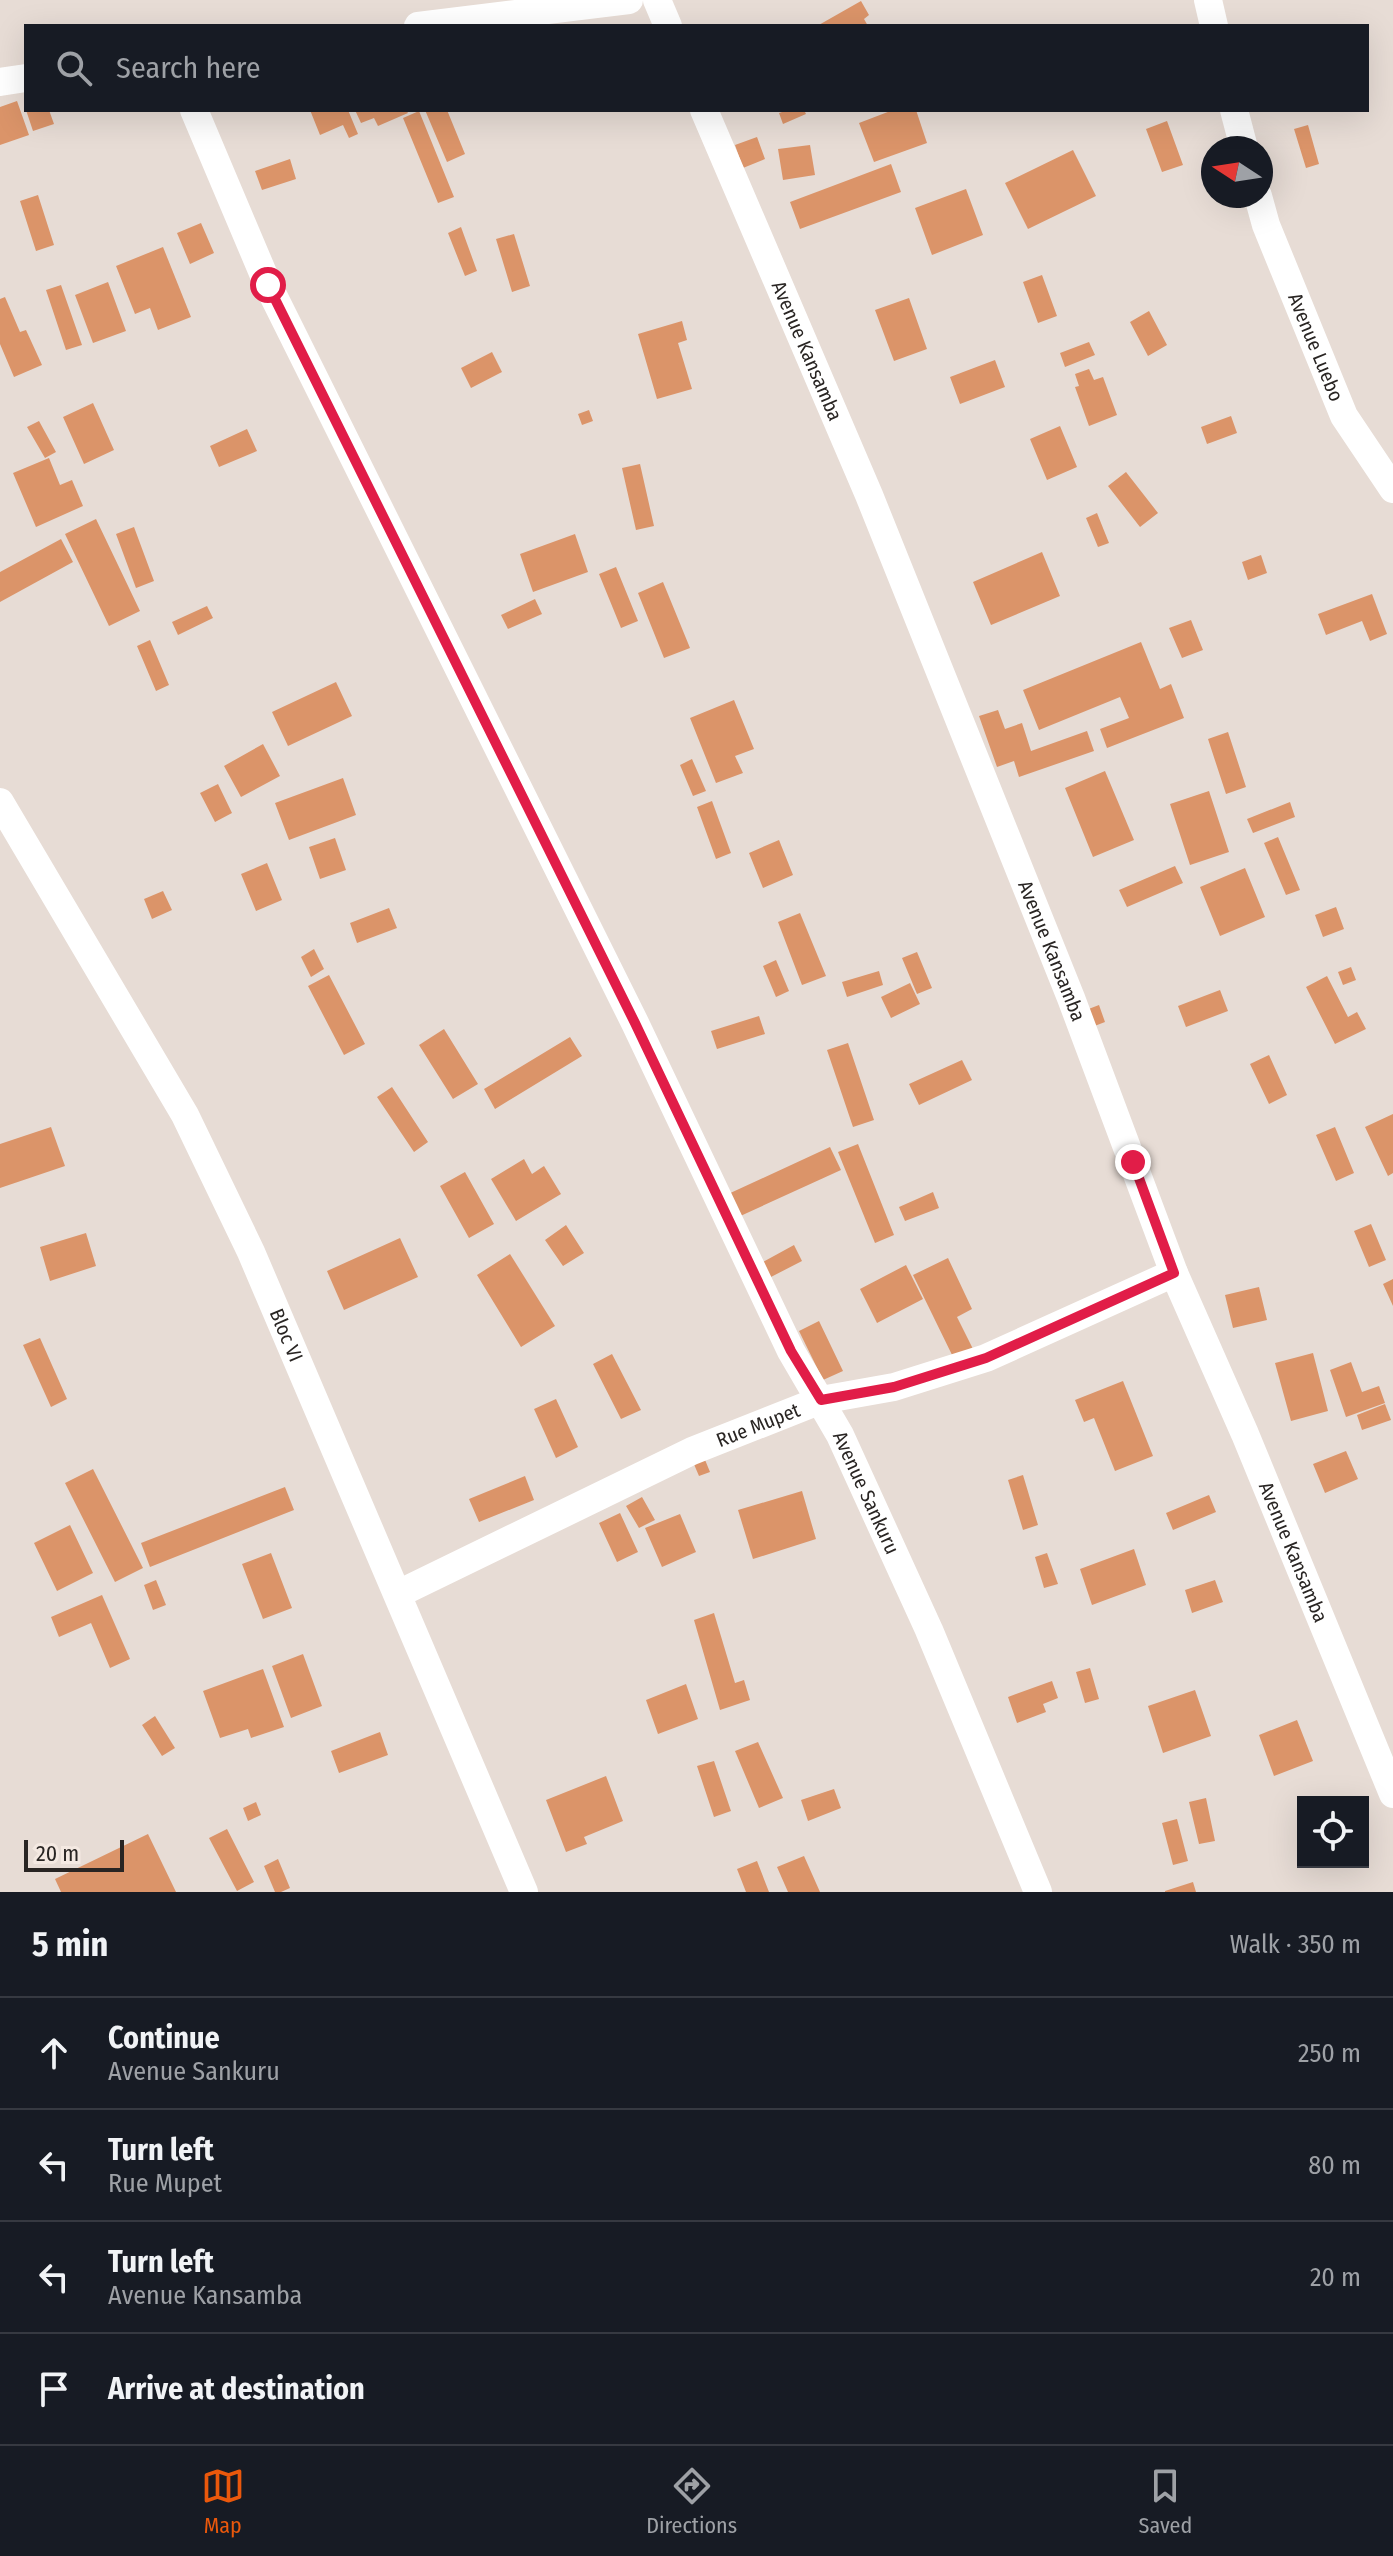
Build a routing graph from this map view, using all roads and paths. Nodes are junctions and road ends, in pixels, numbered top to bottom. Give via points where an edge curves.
1 (629, 0) edge
2 (657, 0) edge
3 (1208, 0) edge
4 (434, 24) edge
5 (667, 24) edge
6 (1214, 24) edge
7 (24, 78) edge
8 (0, 82) edge
9 (195, 112) edge
10 (705, 112) edge
11 (1235, 112) edge
12 (1241, 136) edge
13 (1261, 208) edge
14 (1393, 489) edge
15 (0, 802) edge
16 (1174, 1273) junction
17 (821, 1400) junction
18 (398, 1594) junction
19 (1393, 1794) edge
20 (524, 1892) edge
21 (1038, 1892) edge

1 - 4 street
2 - 5 street
3 - 6 street
7 - 8 street
9 - 17 street, Avenue Sankuru via 268,285 635,1023 791,1351
10 - 16 street, Avenue Kansamba via 869,495 1071,998
11 - 12 street
13 - 14 street, Avenue Luebo via 1344,416
15 - 18 street, Bloc VI via 185,1115 251,1252
16 - 17 street, Rue Mupet via 986,1358 894,1387
16 - 19 street, Avenue Kansamba
17 - 18 street, Rue Mupet via 692,1451
17 - 21 street, Avenue Sankuru via 929,1630
18 - 20 street, Bloc VI

